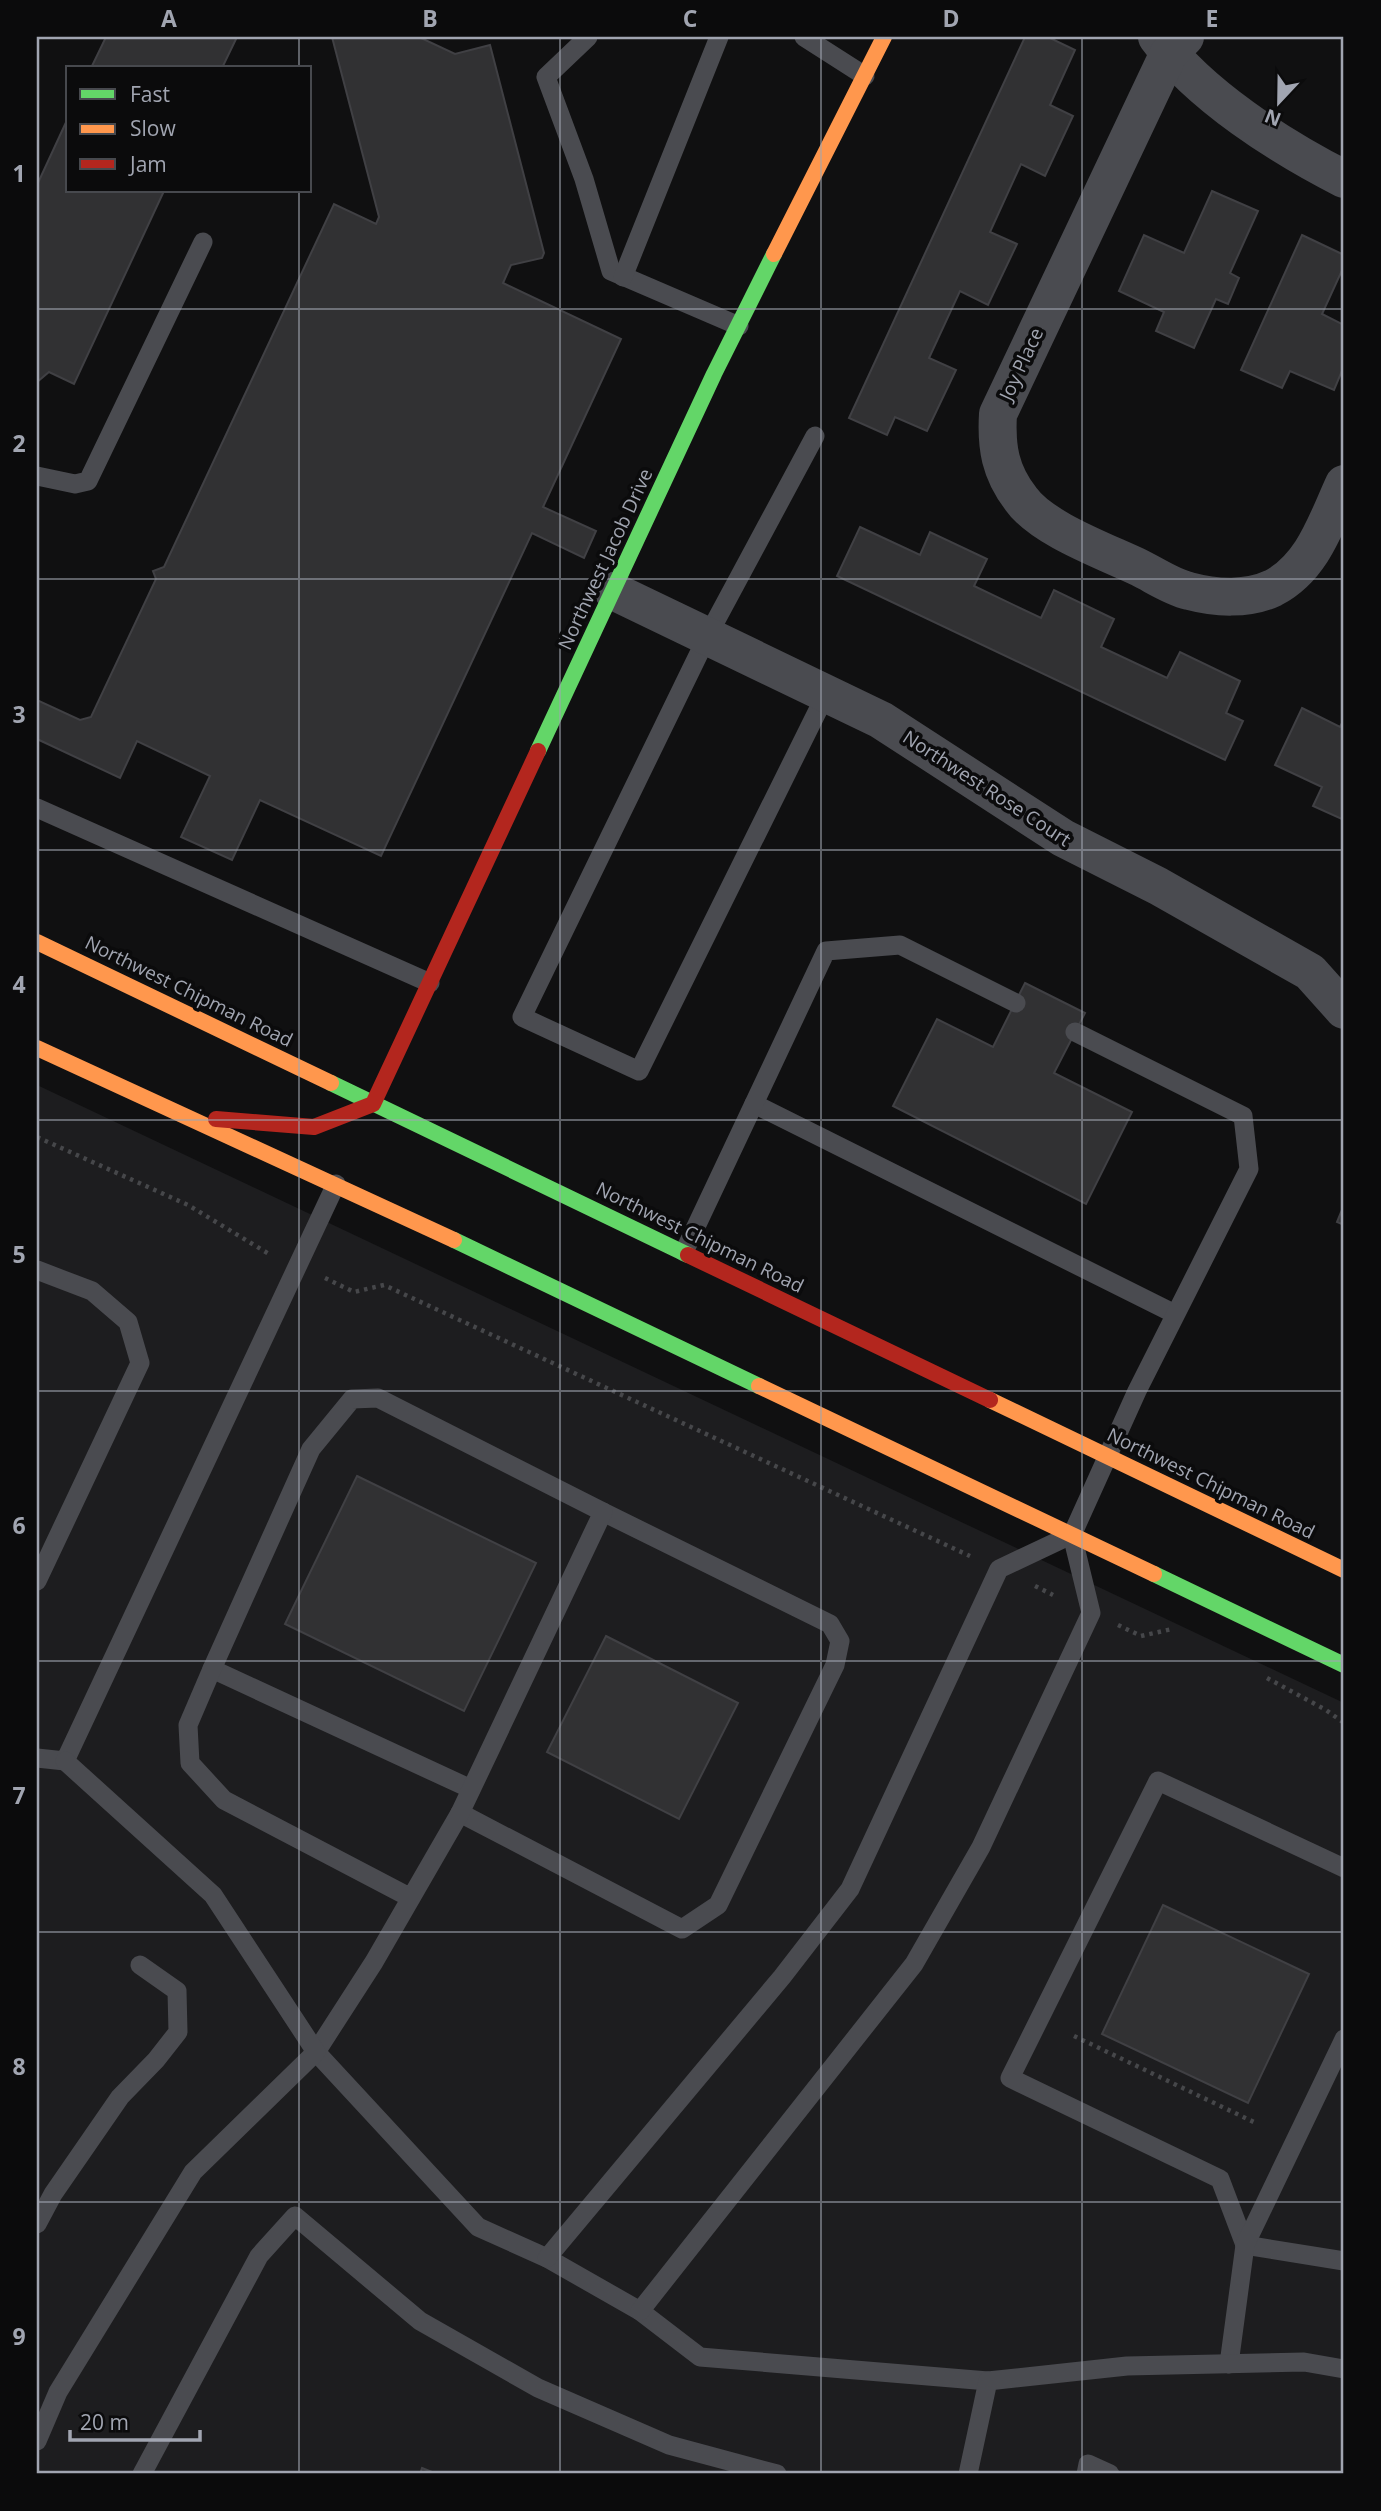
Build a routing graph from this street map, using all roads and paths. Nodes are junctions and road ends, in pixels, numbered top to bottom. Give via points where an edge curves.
1 (588, 37) edge
2 (719, 37) edge
3 (804, 37) edge
4 (884, 37) edge
5 (1170, 42) edge
6 (864, 76) junction
7 (1344, 178) edge
8 (203, 242) dead end
9 (623, 277) junction
10 (739, 326) junction
11 (815, 436) dead end
12 (37, 476) edge
13 (1344, 484) edge
14 (613, 592) junction
15 (707, 637) junction
16 (826, 694) junction
17 (37, 808) edge
18 (37, 942) edge
19 (430, 982) junction
20 (1016, 1003) dead end
21 (1344, 1010) edge
22 (1075, 1032) dead end
23 (37, 1048) edge
24 (373, 1104) junction
25 (754, 1104) junction
26 (190, 1117) junction
27 (37, 1137) edge
28 (336, 1184) junction
29 (262, 1252) dead end
30 (684, 1252) junction
31 (37, 1270) edge
32 (337, 1283) dead end
33 (1175, 1314) junction
34 (1107, 1456) junction
35 (603, 1512) junction
36 (1072, 1535) junction
37 (964, 1553) dead end
38 (1344, 1570) edge
39 (37, 1581) edge
40 (1175, 1628) dead end
41 (1140, 1636) dead end
42 (1344, 1665) edge
43 (212, 1669) junction
44 (1256, 1672) dead end
45 (1344, 1723) edge
46 (37, 1758) edge
47 (65, 1761) junction
48 (471, 1789) junction
49 (460, 1813) junction
50 (1344, 1868) edge
51 (411, 1898) junction
52 (140, 1965) dead end
53 (1074, 2036) dead end
54 (1344, 2039) edge
55 (316, 2052) junction
56 (1258, 2124) dead end
57 (37, 2224) edge
58 (1245, 2245) junction
59 (547, 2258) junction
60 (1344, 2261) edge
61 (640, 2311) junction
62 (1229, 2364) junction
63 (1344, 2369) edge
64 (988, 2381) junction
65 (37, 2441) edge
66 (142, 2474) edge
67 (777, 2474) edge
68 (968, 2474) edge
69 (1087, 2474) edge
70 (1110, 2474) edge

1 - 9 lane via 546,77 584,179 611,271
2 - 9 lane
3 - 6 lane
4 - 6 main road, Northwest Jacob Drive
5 - 7 street via 1223,102 1305,159
5 - 13 street, Joy Place via 998,414 996,443 1006,475 1022,502 1049,524 1186,590 1217,596 1271,589 1295,574 1314,550
6 - 10 main road, Northwest Jacob Drive
8 - 12 lane via 88,481 75,484
9 - 10 lane
10 - 14 main road, Northwest Jacob Drive
11 - 15 lane
14 - 15 street, Northwest Rose Court
14 - 19 main road, Northwest Jacob Drive
15 - 16 street, Northwest Rose Court
15 - 16 lane via 522,1017 639,1071
16 - 21 street, Northwest Rose Court via 881,720 1063,838 1310,972
17 - 19 lane
18 - 24 main road, Northwest Chipman Road
19 - 24 main road, Northwest Jacob Drive
20 - 25 lane via 900,945 826,951
22 - 33 lane via 1243,1116 1249,1168
23 - 26 main road
24 - 26 main road via 314,1128
24 - 30 main road, Northwest Chipman Road
25 - 30 lane
25 - 33 lane
26 - 28 main road
27 - 29 path via 188,1205
28 - 36 main road
28 - 47 lane
30 - 34 main road, Northwest Chipman Road
31 - 39 lane via 92,1291 128,1322 140,1363
32 - 37 path via 354,1292 384,1285
33 - 34 lane
34 - 36 lane
34 - 38 main road, Northwest Chipman Road
35 - 43 lane via 378,1398 352,1399 311,1449
35 - 48 lane
35 - 49 lane via 830,1624 839,1641 835,1665 718,1905 682,1929
36 - 42 main road
36 - 59 lane via 999,1569 850,1889
36 - 61 lane via 1091,1613 981,1847 914,1964
40 - 41 path
43 - 48 lane
43 - 51 lane via 188,1725 190,1763 224,1800
44 - 45 path
46 - 47 lane
47 - 55 lane via 213,1895
48 - 49 lane
49 - 51 lane
50 - 58 lane via 1158,1781 1010,2078 1220,2179
51 - 55 lane
52 - 57 lane via 177,1991 178,2032 120,2097
53 - 56 path
54 - 58 lane
55 - 59 lane via 478,2227
55 - 65 lane via 193,2172 58,2392
58 - 60 lane
58 - 62 lane
59 - 61 lane
61 - 64 lane via 700,2357
62 - 63 lane via 1304,2362
62 - 64 lane via 1127,2366
64 - 68 lane
66 - 67 lane via 260,2256 295,2216 420,2321 538,2388 669,2445
69 - 70 lane via 1088,2464

